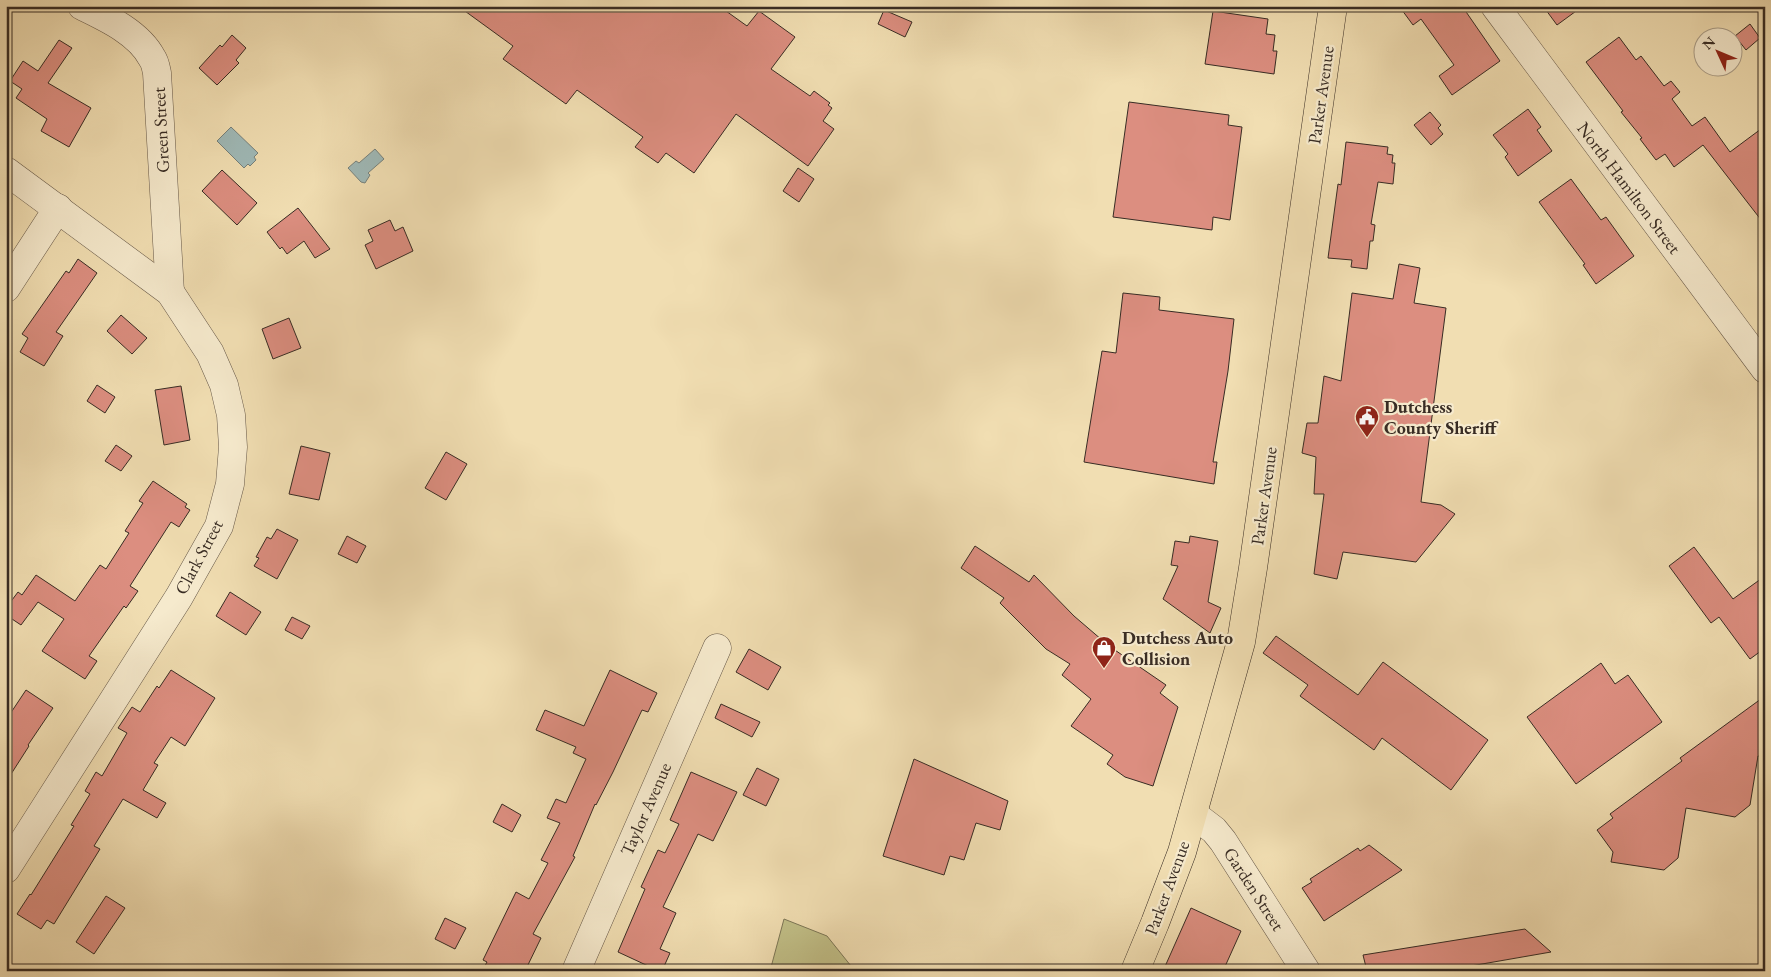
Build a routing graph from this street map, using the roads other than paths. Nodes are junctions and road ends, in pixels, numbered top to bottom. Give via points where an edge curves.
1 (82, 6) edge
2 (1333, 6) edge
3 (1495, 6) edge
4 (6, 171) edge
5 (58, 208) junction
6 (6, 288) edge
7 (170, 292) junction
8 (1765, 370) edge
9 (717, 648) dead end
10 (1193, 814) junction
11 (9, 860) edge
12 (576, 971) edge
13 (1135, 971) edge
14 (1306, 971) edge

1 - 7 street, Green Street via 137,38 152,58 157,73
2 - 10 main road, Parker Avenue via 1248,606
3 - 8 street, North Hamilton Street
4 - 5 street
5 - 6 street
5 - 7 street, Clark Street
7 - 11 street, Clark Street via 210,353 224,385 231,415 230,484 219,526 179,596
9 - 12 street, Taylor Avenue
10 - 13 main road, Parker Avenue via 1172,882
10 - 14 street, Garden Street via 1223,841

